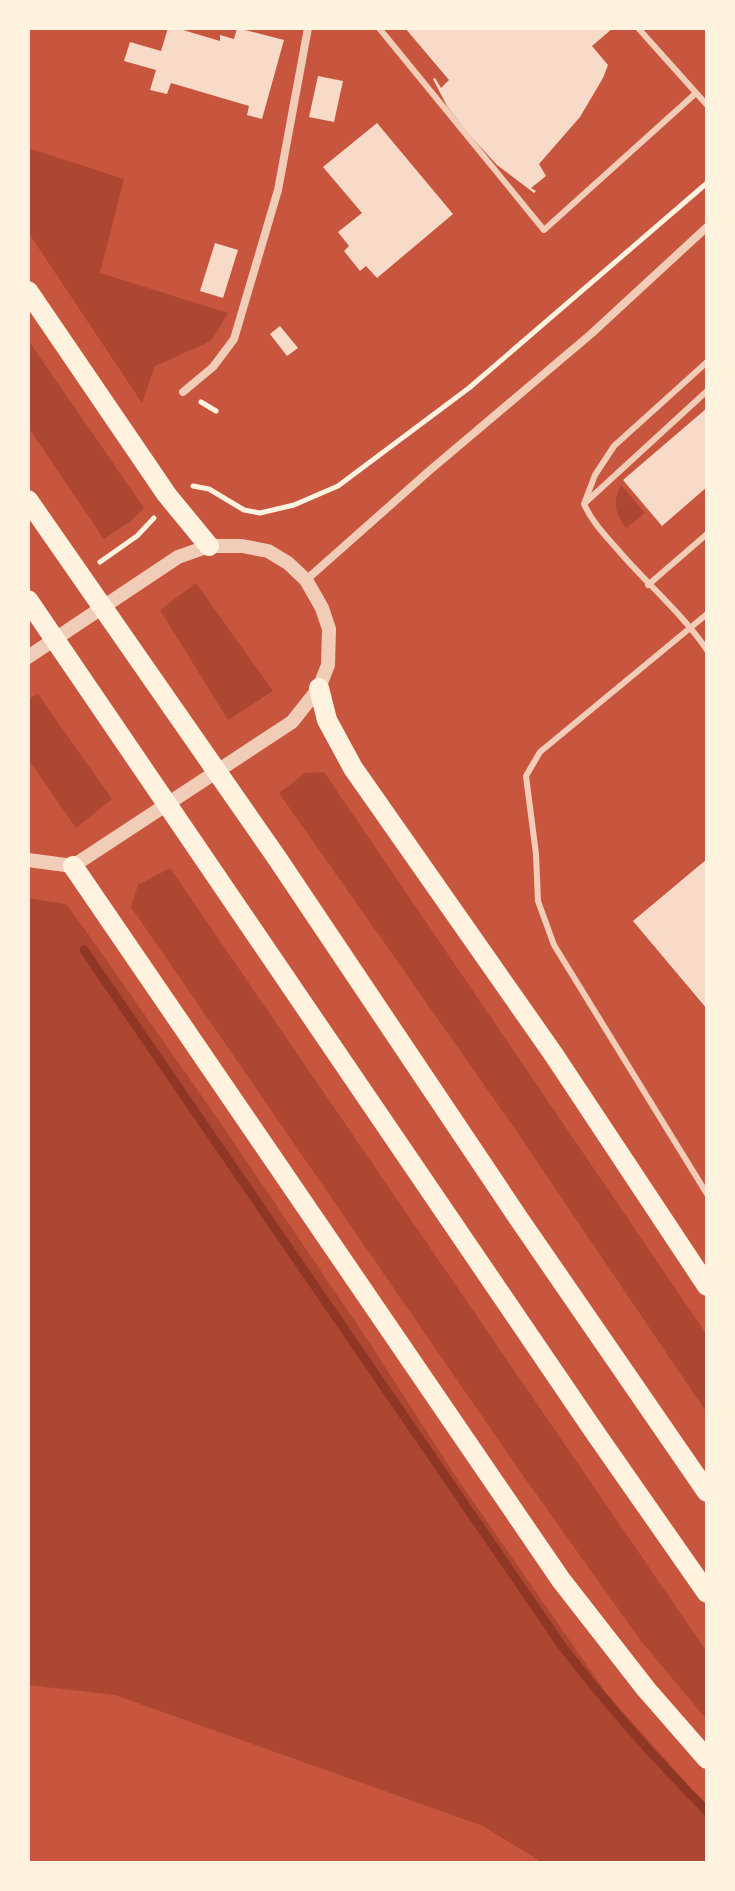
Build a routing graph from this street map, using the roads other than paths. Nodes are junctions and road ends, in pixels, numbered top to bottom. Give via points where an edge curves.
1 (308, 28) edge
2 (379, 28) edge
3 (638, 28) edge
4 (696, 93) junction
5 (707, 105) edge
6 (707, 227) edge
7 (28, 291) edge
8 (707, 362) edge
9 (707, 391) edge
10 (183, 392) dead end
11 (28, 500) edge
12 (584, 504) junction
13 (707, 534) edge
14 (209, 546) junction
15 (306, 580) junction
16 (648, 585) junction
17 (28, 600) edge
18 (707, 614) edge
19 (692, 627) junction
20 (707, 650) edge
21 (28, 657) edge
22 (319, 688) junction
23 (28, 860) edge
24 (73, 866) junction
25 (707, 1194) edge
26 (707, 1286) edge
27 (707, 1492) edge
28 (707, 1593) edge
29 (707, 1759) edge

1 - 10 street via 278,190 234,339 213,367
2 - 4 lane via 544,230
3 - 4 lane
4 - 5 lane
6 - 15 street
7 - 14 main road via 167,495
8 - 12 lane via 614,446
9 - 12 lane
11 - 27 main road
12 - 16 lane
13 - 16 lane
14 - 15 street via 268,551
14 - 21 street via 178,557
15 - 22 street via 329,629 328,665
16 - 19 lane
17 - 28 main road
18 - 19 lane
19 - 20 lane
19 - 25 lane via 540,752 526,776 538,901 554,945
22 - 24 street via 292,722
22 - 26 main road via 327,720 353,768 554,1055
23 - 24 street
24 - 29 main road via 561,1580

